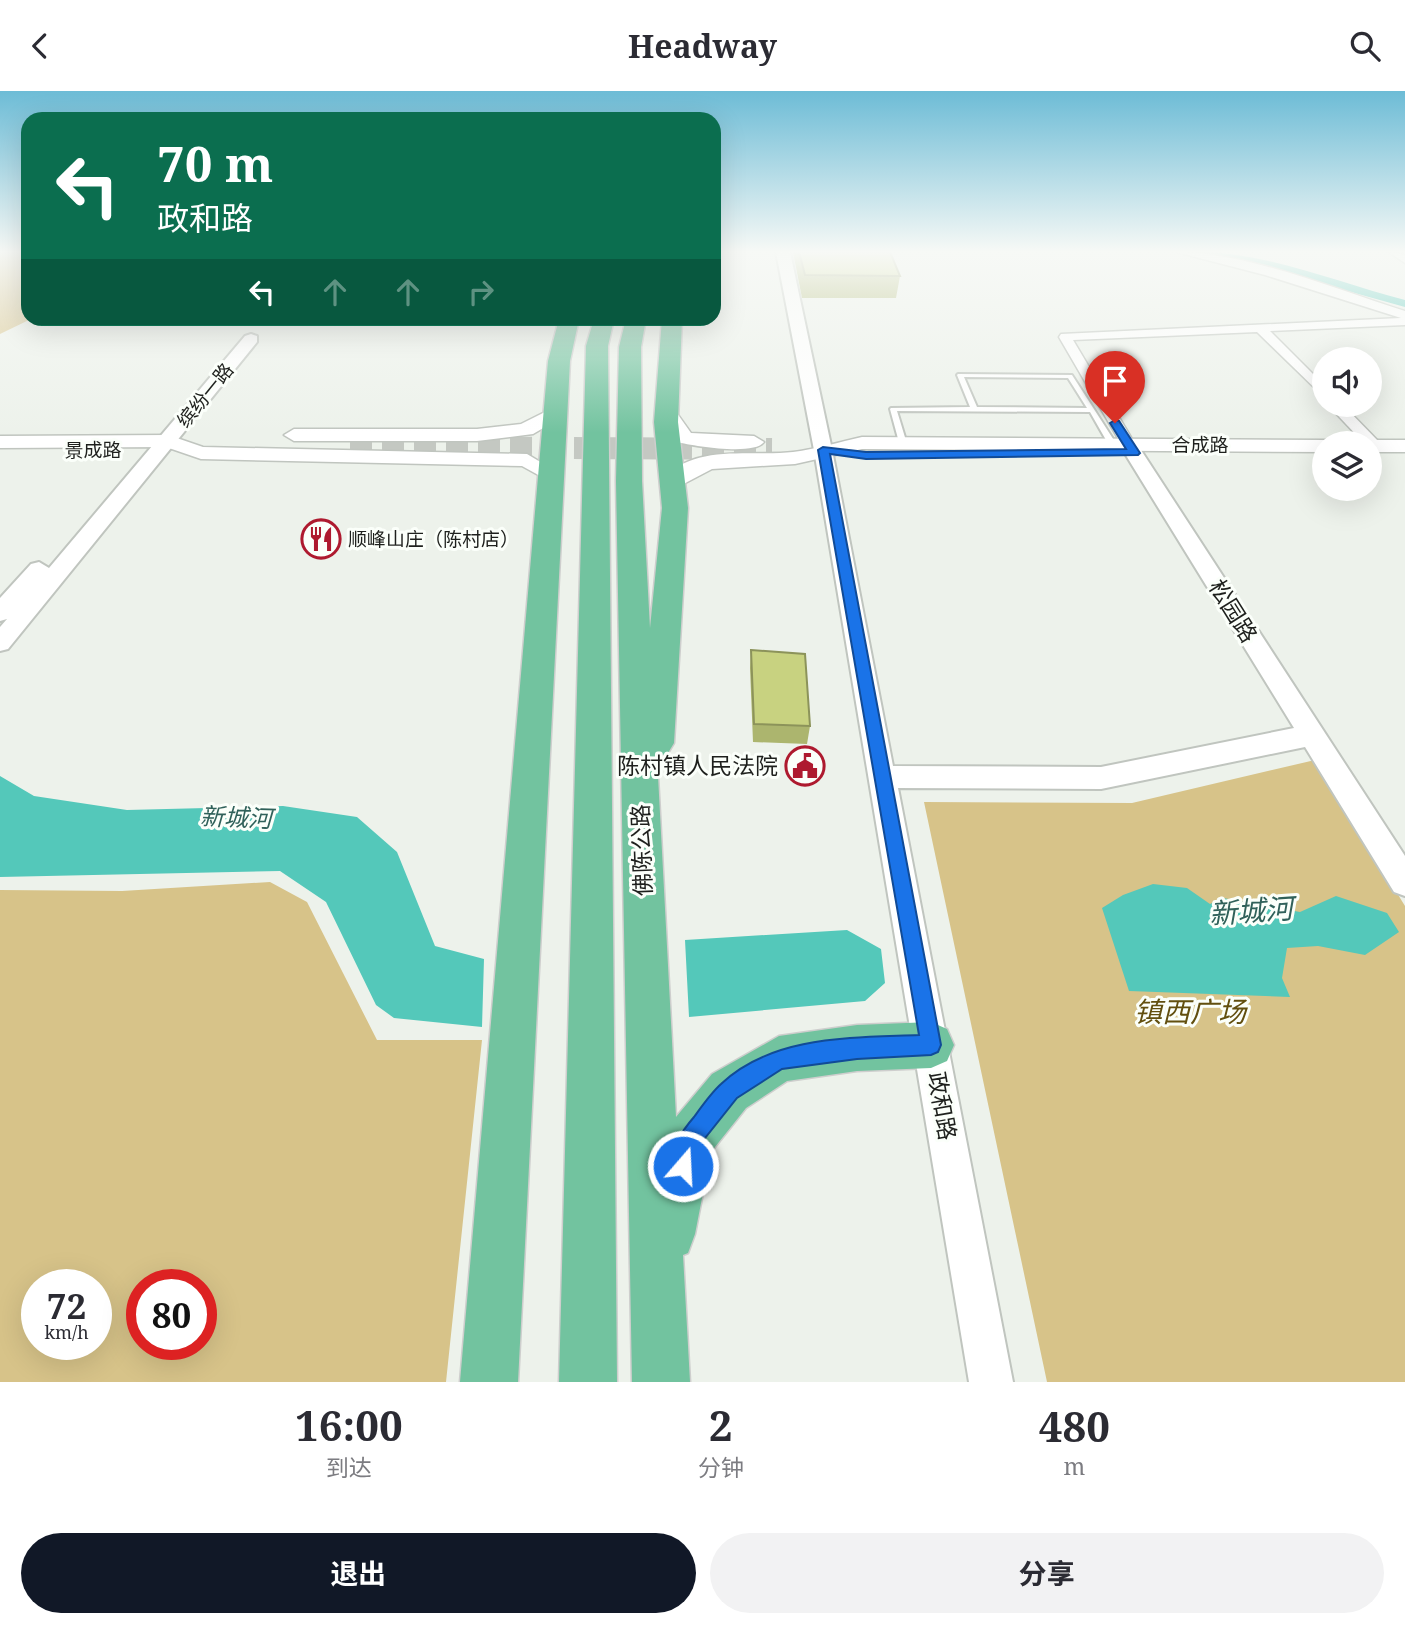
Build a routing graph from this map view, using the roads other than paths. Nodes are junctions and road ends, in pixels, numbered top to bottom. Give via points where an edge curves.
1 (795, 312) edge
2 (1405, 321) edge
3 (567, 326) edge
4 (602, 326) edge
5 (634, 326) edge
6 (672, 326) edge
7 (1260, 328) junction
8 (1312, 381) edge
9 (974, 409) junction
10 (1092, 409) junction
11 (555, 413) junction
12 (667, 413) junction
13 (1345, 417) edge
14 (1357, 431) edge
15 (0, 442) edge
16 (903, 444) junction
17 (162, 446) junction
18 (1312, 446) edge
19 (1405, 446) edge
20 (350, 447) tunnel mouth
21 (1125, 447) junction
22 (1382, 447) edge
23 (772, 449) tunnel mouth
24 (1382, 449) edge
25 (0, 450) edge
26 (823, 450) junction
27 (1312, 452) edge
28 (1405, 452) edge
29 (551, 475) junction
30 (672, 483) junction
31 (0, 613) edge
32 (0, 643) edge
33 (1311, 735) junction
34 (882, 777) junction
35 (1405, 883) edge
36 (643, 885) junction
37 (931, 1045) junction
38 (658, 1289) junction
39 (489, 1382) edge
40 (588, 1382) edge
41 (661, 1382) edge
42 (992, 1382) edge

1 - 26 street, 政和路
2 - 7 street
3 - 11 highway
4 - 40 highway, 佛陈公路 via 597,346
5 - 36 highway, 佛陈公路 via 630,347 629,481
6 - 12 highway
7 - 8 street
7 - 21 street, 松园路 via 1065,337
9 - 10 lane
9 - 10 lane via 960,375 1070,376
9 - 16 lane via 893,409
10 - 21 lane
11 - 17 main road via 526,430 477,435 216,435
11 - 29 highway
12 - 26 main road via 684,438 788,441
12 - 30 highway
13 - 14 street
15 - 17 main road, 景成路
16 - 21 main road, 合成路
16 - 26 main road, 合成路 via 862,443
17 - 17 street, 缤纷一路 via 251,339 238,341
17 - 20 main road, 景成路
17 - 25 main road, 景成路
17 - 29 main road via 201,453 527,460
17 - 31 street, 缤纷一路
17 - 32 street, 缤纷一路
18 - 21 main road, 合成路
19 - 22 main road
21 - 26 main road, 合成路 via 866,455
21 - 27 main road, 合成路
21 - 33 street, 松园路
23 - 26 main road, 合成路
24 - 28 main road
26 - 30 main road via 789,459 731,460 683,470
26 - 34 street, 政和路
29 - 39 highway
30 - 36 highway via 675,508 668,616
33 - 34 street via 1101,778
33 - 35 street, 松园路
34 - 37 street, 政和路
36 - 38 highway, 佛陈公路
37 - 38 highway via 857,1048 779,1059 729,1091 688,1142
37 - 42 street, 政和路
38 - 41 highway, 佛陈公路

